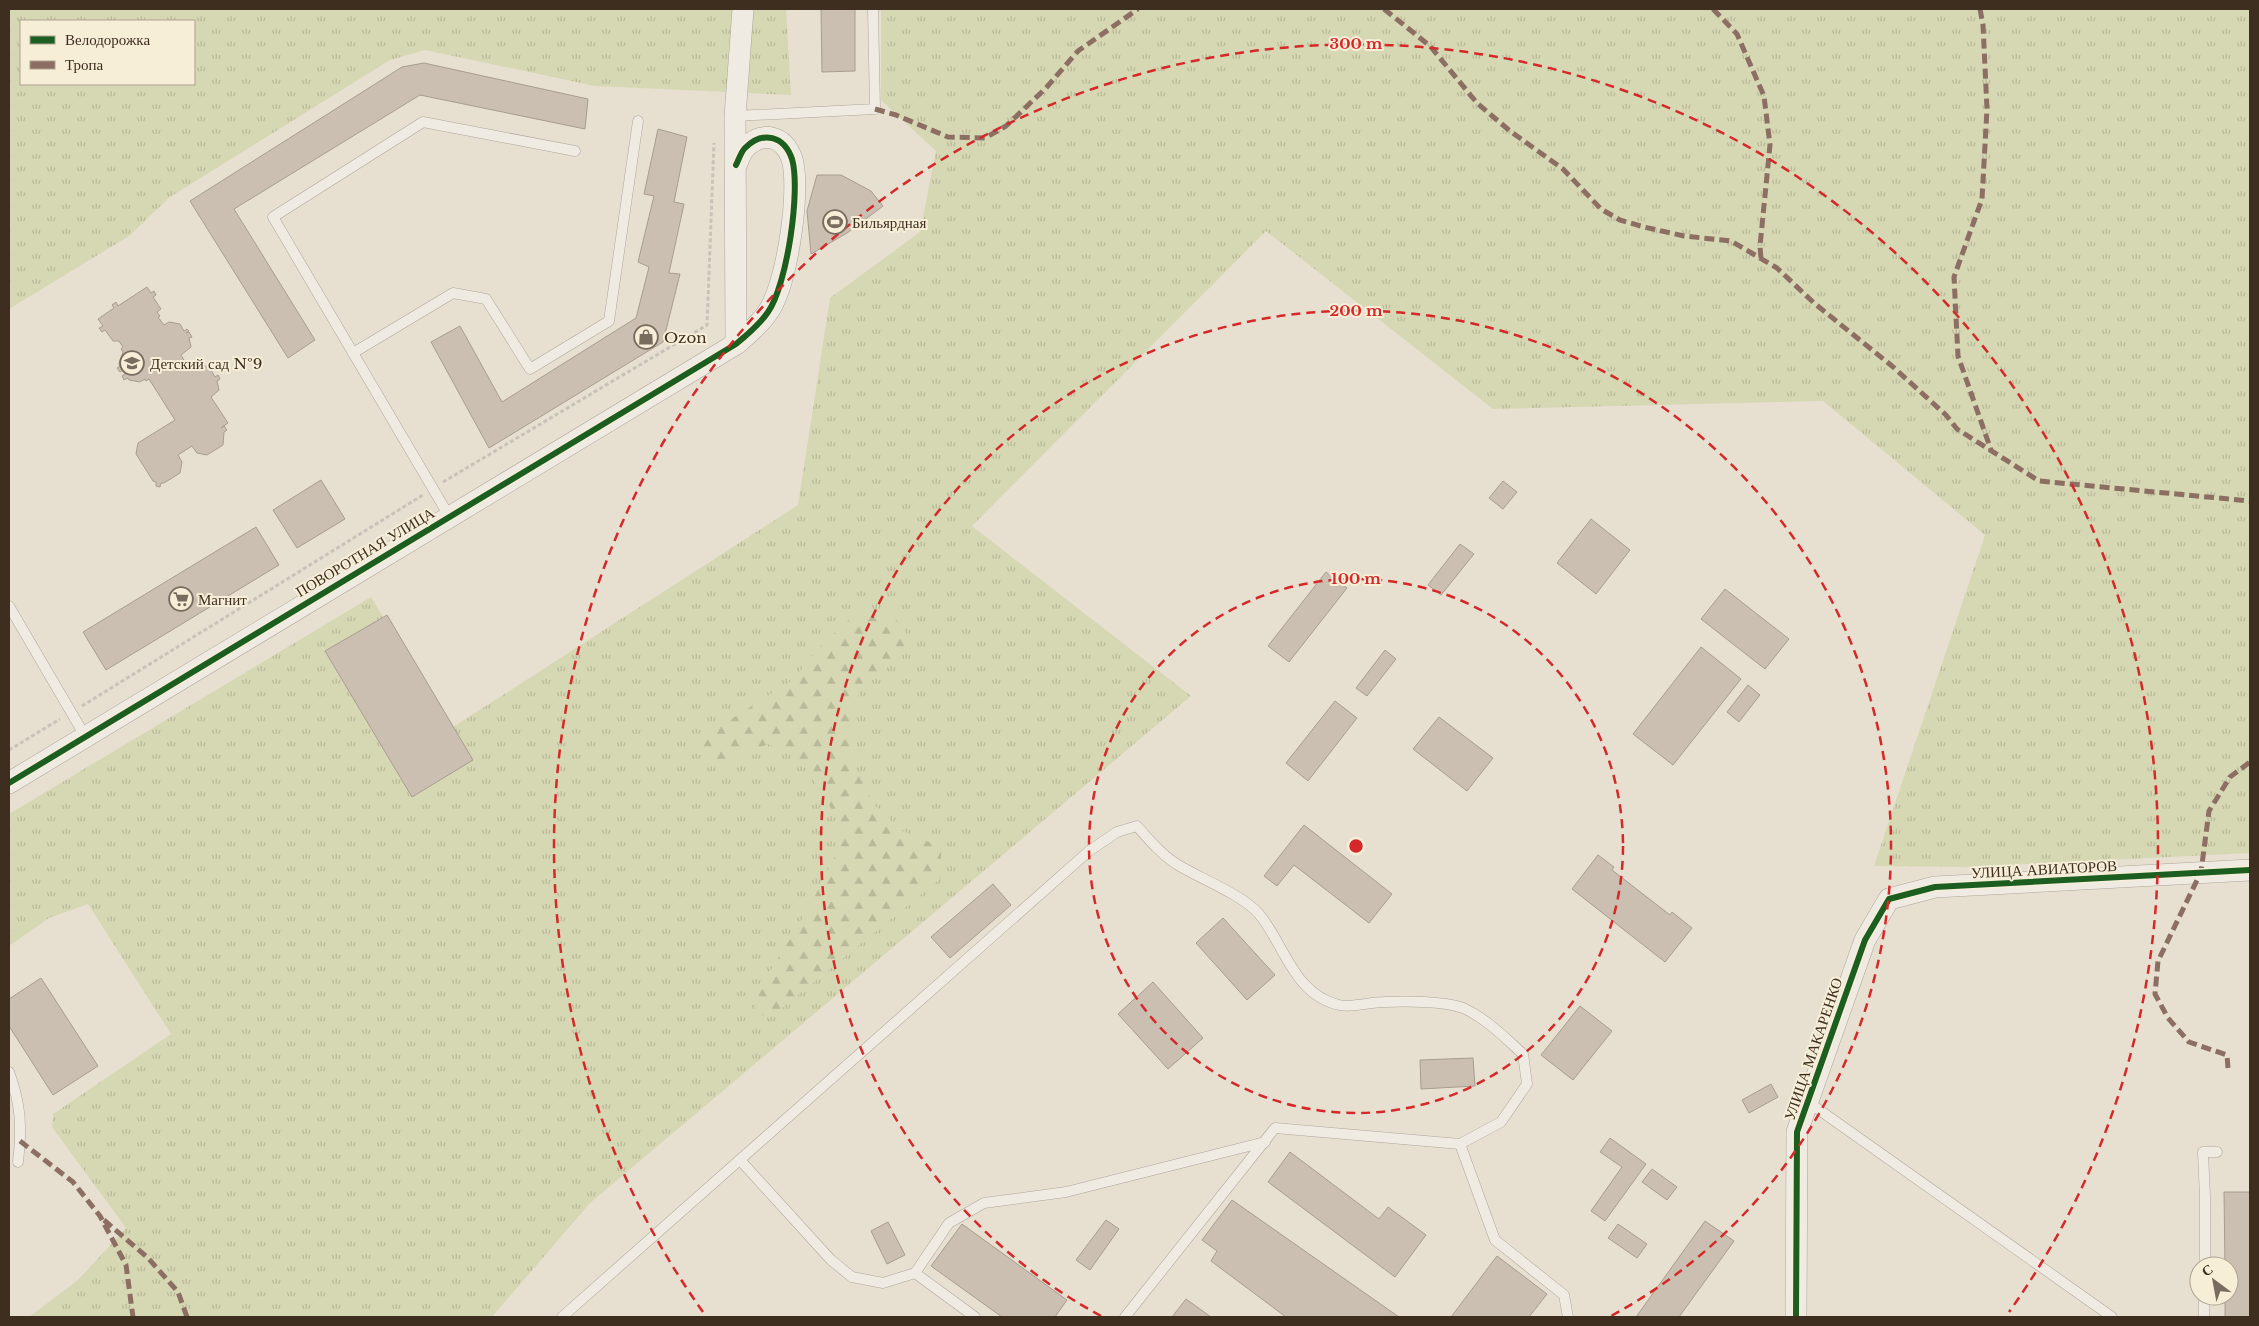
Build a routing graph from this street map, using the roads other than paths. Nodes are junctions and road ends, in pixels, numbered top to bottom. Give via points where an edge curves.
1 (742, 9) edge
2 (872, 9) edge
3 (735, 116) junction
4 (638, 121) dead end
5 (575, 151) dead end
6 (736, 165) junction
7 (736, 344) junction
8 (353, 353) junction
9 (449, 516) junction
10 (9, 606) edge
11 (85, 736) junction
12 (9, 783) edge
13 (2250, 870) edge
14 (1865, 940) joint
15 (9, 1072) edge
16 (1808, 1102) junction
17 (1264, 1142) junction
18 (1460, 1144) junction
19 (2217, 1152) dead end
20 (740, 1160) junction
21 (18, 1162) dead end
22 (2205, 1256) edge
23 (915, 1273) junction
24 (562, 1317) edge
25 (975, 1317) edge
26 (1126, 1317) edge
27 (1568, 1317) edge
28 (1796, 1317) edge
29 (2112, 1317) edge

1 - 3 street
2 - 3 lane via 875,109
3 - 6 street
4 - 8 lane via 609,321 530,370 486,299 453,293
5 - 8 lane via 423,122 273,217
6 - 7 street
6 - 7 street, ПОВОРОТНАЯ УЛИЦА via 744,149 756,140 772,138 784,143 795,174 790,238 778,289 769,311
7 - 9 street, ПОВОРОТНАЯ УЛИЦА
8 - 9 lane
9 - 11 street, ПОВОРОТНАЯ УЛИЦА
10 - 11 lane
11 - 12 street, ПОВОРОТНАЯ УЛИЦА
13 - 14 street, УЛИЦА АВИАТОРОВ via 1935,887 1889,899
14 - 16 street, УЛИЦА МАКАРЕНКО
15 - 21 lane via 17,1093 22,1128
16 - 28 street, УЛИЦА МАКАРЕНКО via 1797,1132
16 - 29 lane
17 - 18 lane via 1275,1128
17 - 23 lane via 1066,1192 984,1203 949,1223
17 - 26 lane
18 - 20 lane via 1501,1122 1527,1084 1523,1054 1497,1030 1463,1008 1420,1002 1340,1005 1319,996 1296,977 1258,913 1243,901 1177,864 1137,826 1117,832 1089,851
18 - 27 lane via 1494,1240 1564,1295
19 - 22 lane via 2203,1152
20 - 23 lane via 831,1260 852,1277 883,1283
20 - 24 lane
23 - 25 lane

